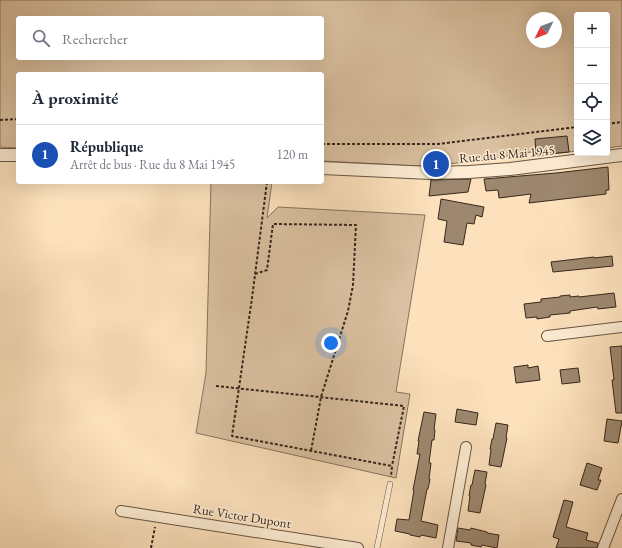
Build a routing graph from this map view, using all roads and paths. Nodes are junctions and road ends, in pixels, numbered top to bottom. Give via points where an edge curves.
1 (16, 119) edge
2 (0, 120) edge
3 (622, 122) edge
4 (610, 124) edge
5 (574, 127) edge
6 (324, 144) edge
7 (0, 155) edge
8 (16, 155) edge
9 (622, 155) edge
10 (324, 168) edge
11 (267, 184) edge
12 (255, 274) junction
13 (622, 327) edge
14 (546, 336) dead end
15 (216, 386) dead end
16 (239, 389) junction
17 (321, 397) junction
18 (466, 448) dead end
19 (311, 451) junction
20 (392, 466) junction
21 (390, 484) joint
22 (622, 499) edge
23 (120, 511) dead end
24 (156, 516) junction
25 (152, 548) edge
26 (354, 548) edge
27 (376, 548) edge
28 (448, 548) edge
29 (603, 548) edge

1 - 2 path
3 - 4 path
5 - 6 path via 438,144
7 - 8 street
9 - 10 street, Rue du 8 Mai 1945 via 468,172 431,173
11 - 12 path
12 - 16 path
12 - 17 path via 267,270 273,224 356,225 353,285 348,311
13 - 14 street
15 - 16 path
16 - 17 path
16 - 19 path via 232,436
17 - 19 path
17 - 20 path via 404,406
18 - 28 street
19 - 20 path
20 - 21 path
21 - 27 lane
22 - 29 street
23 - 24 street, Rue Victor Dupont
24 - 25 path
24 - 26 street, Rue Victor Dupont

